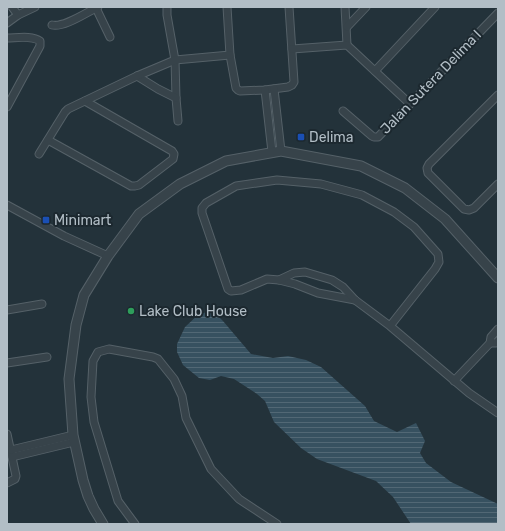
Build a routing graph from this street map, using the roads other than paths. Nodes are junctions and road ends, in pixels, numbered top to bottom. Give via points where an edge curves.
1 (12, 7) edge
2 (35, 7) edge
3 (162, 7) edge
4 (167, 7) edge
5 (227, 7) edge
6 (289, 7) edge
7 (345, 7) edge
8 (366, 7) edge
9 (435, 7) edge
10 (97, 8) edge
11 (498, 13) edge
12 (18, 15) junction
13 (167, 15) junction
14 (7, 23) edge
15 (52, 25) dead end
16 (347, 27) junction
17 (110, 37) dead end
18 (7, 38) edge
19 (347, 45) junction
20 (292, 49) junction
21 (230, 56) junction
22 (175, 60) junction
23 (375, 71) junction
24 (137, 76) junction
25 (274, 89) junction
26 (265, 90) junction
27 (498, 95) edge
28 (176, 98) junction
29 (85, 101) junction
30 (410, 104) junction
31 (7, 107) edge
32 (342, 111) dead end
33 (178, 121) dead end
34 (48, 140) junction
35 (277, 152) junction
36 (39, 154) dead end
37 (498, 184) edge
38 (7, 205) edge
39 (108, 256) junction
40 (498, 278) edge
41 (279, 280) junction
42 (355, 300) junction
43 (42, 304) dead end
44 (11, 310) edge
45 (390, 326) junction
46 (498, 329) edge
47 (498, 341) edge
48 (490, 343) junction
49 (47, 357) dead end
50 (7, 364) edge
51 (454, 381) junction
52 (498, 413) edge
53 (7, 434) edge
54 (73, 438) junction
55 (12, 454) junction
56 (7, 483) edge
57 (103, 524) edge
58 (135, 524) edge
59 (278, 524) edge

1 - 12 street
2 - 12 street
3 - 13 street
4 - 13 street
5 - 21 street
6 - 20 street
7 - 16 street
8 - 16 street
9 - 23 street
10 - 15 street via 69,22
10 - 17 street
11 - 30 street, Jalan Sutera Delima I
12 - 14 street
13 - 22 street
16 - 19 street
18 - 31 street via 40,41 40,46
19 - 20 street
19 - 23 street
20 - 25 street via 294,82 288,87
21 - 22 street
21 - 26 street via 238,90
22 - 24 street
22 - 28 street
23 - 30 street
24 - 28 street
24 - 29 street
25 - 26 street
25 - 35 street
26 - 35 street
27 - 37 street via 427,168 428,173 464,209 474,208
28 - 33 street
29 - 34 street via 64,112
29 - 34 street via 172,151 173,159 139,185 130,186
30 - 32 street, Jalan Sutera Delima I via 378,137 374,137
34 - 36 street
35 - 39 street via 226,161 180,184 138,214
35 - 40 street via 361,166 405,188 445,219
38 - 39 street
39 - 54 street via 84,295 76,325 69,379
41 - 42 street via 318,293
41 - 42 street via 294,273 305,272 332,280
41 - 45 street via 267,280 241,290 228,289 202,213 206,203 236,186 277,180 321,184 362,195 394,212 414,228 438,254 439,262 435,270
42 - 45 street
43 - 44 street
45 - 51 street
46 - 48 street via 491,337
47 - 48 street
48 - 51 street
49 - 50 street
51 - 52 street
53 - 55 street
54 - 55 street
54 - 57 street via 88,496
55 - 56 street via 16,479
58 - 59 street via 118,501 94,422 91,397 93,361 98,352 109,349 158,359 174,379 182,396 186,418 212,469 239,499

